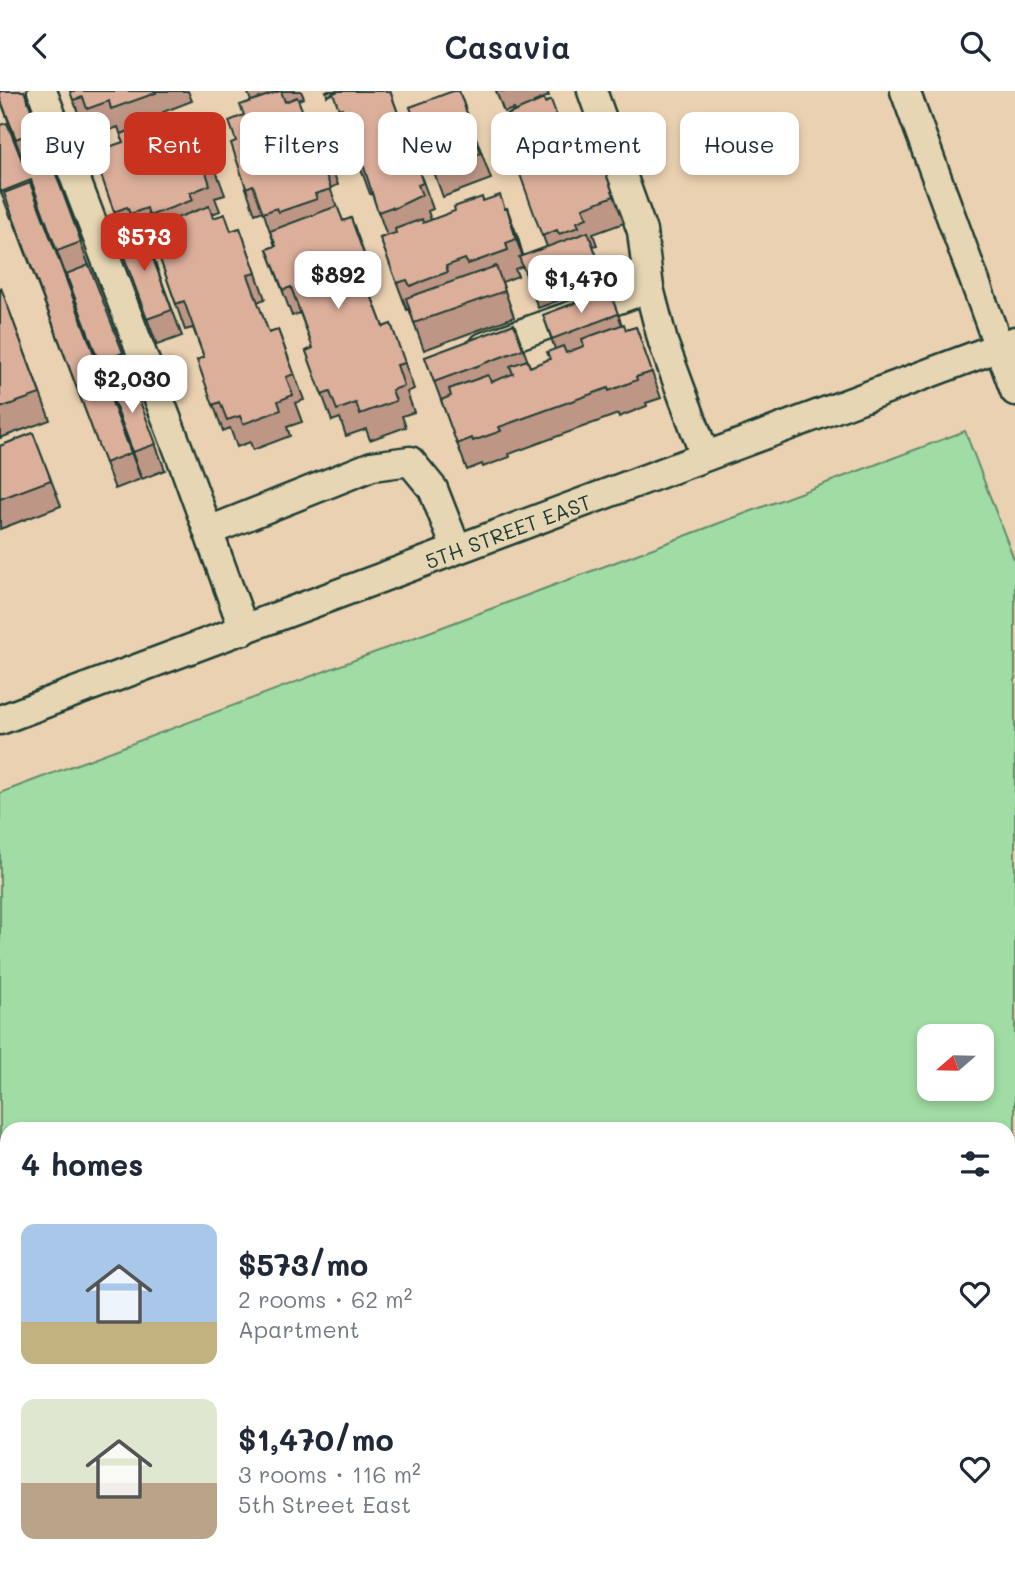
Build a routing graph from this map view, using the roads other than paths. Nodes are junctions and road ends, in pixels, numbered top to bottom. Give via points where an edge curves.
1 (42, 91) edge
2 (592, 91) edge
3 (905, 91) edge
4 (649, 288) junction
5 (1007, 344) edge
6 (459, 356) edge
7 (1015, 391) edge
8 (705, 456) junction
9 (209, 531) junction
10 (456, 548) junction
11 (244, 630) junction
12 (0, 720) edge

1 - 9 street
2 - 4 street via 642,231
3 - 5 street
4 - 6 street
4 - 8 street via 663,342
5 - 7 street
5 - 8 street, 5TH STREET EAST
8 - 10 street, 5TH STREET EAST
9 - 10 street via 372,466 410,461 433,489
9 - 11 street
10 - 11 street, 5TH STREET EAST
11 - 12 street, 5TH STREET EAST

